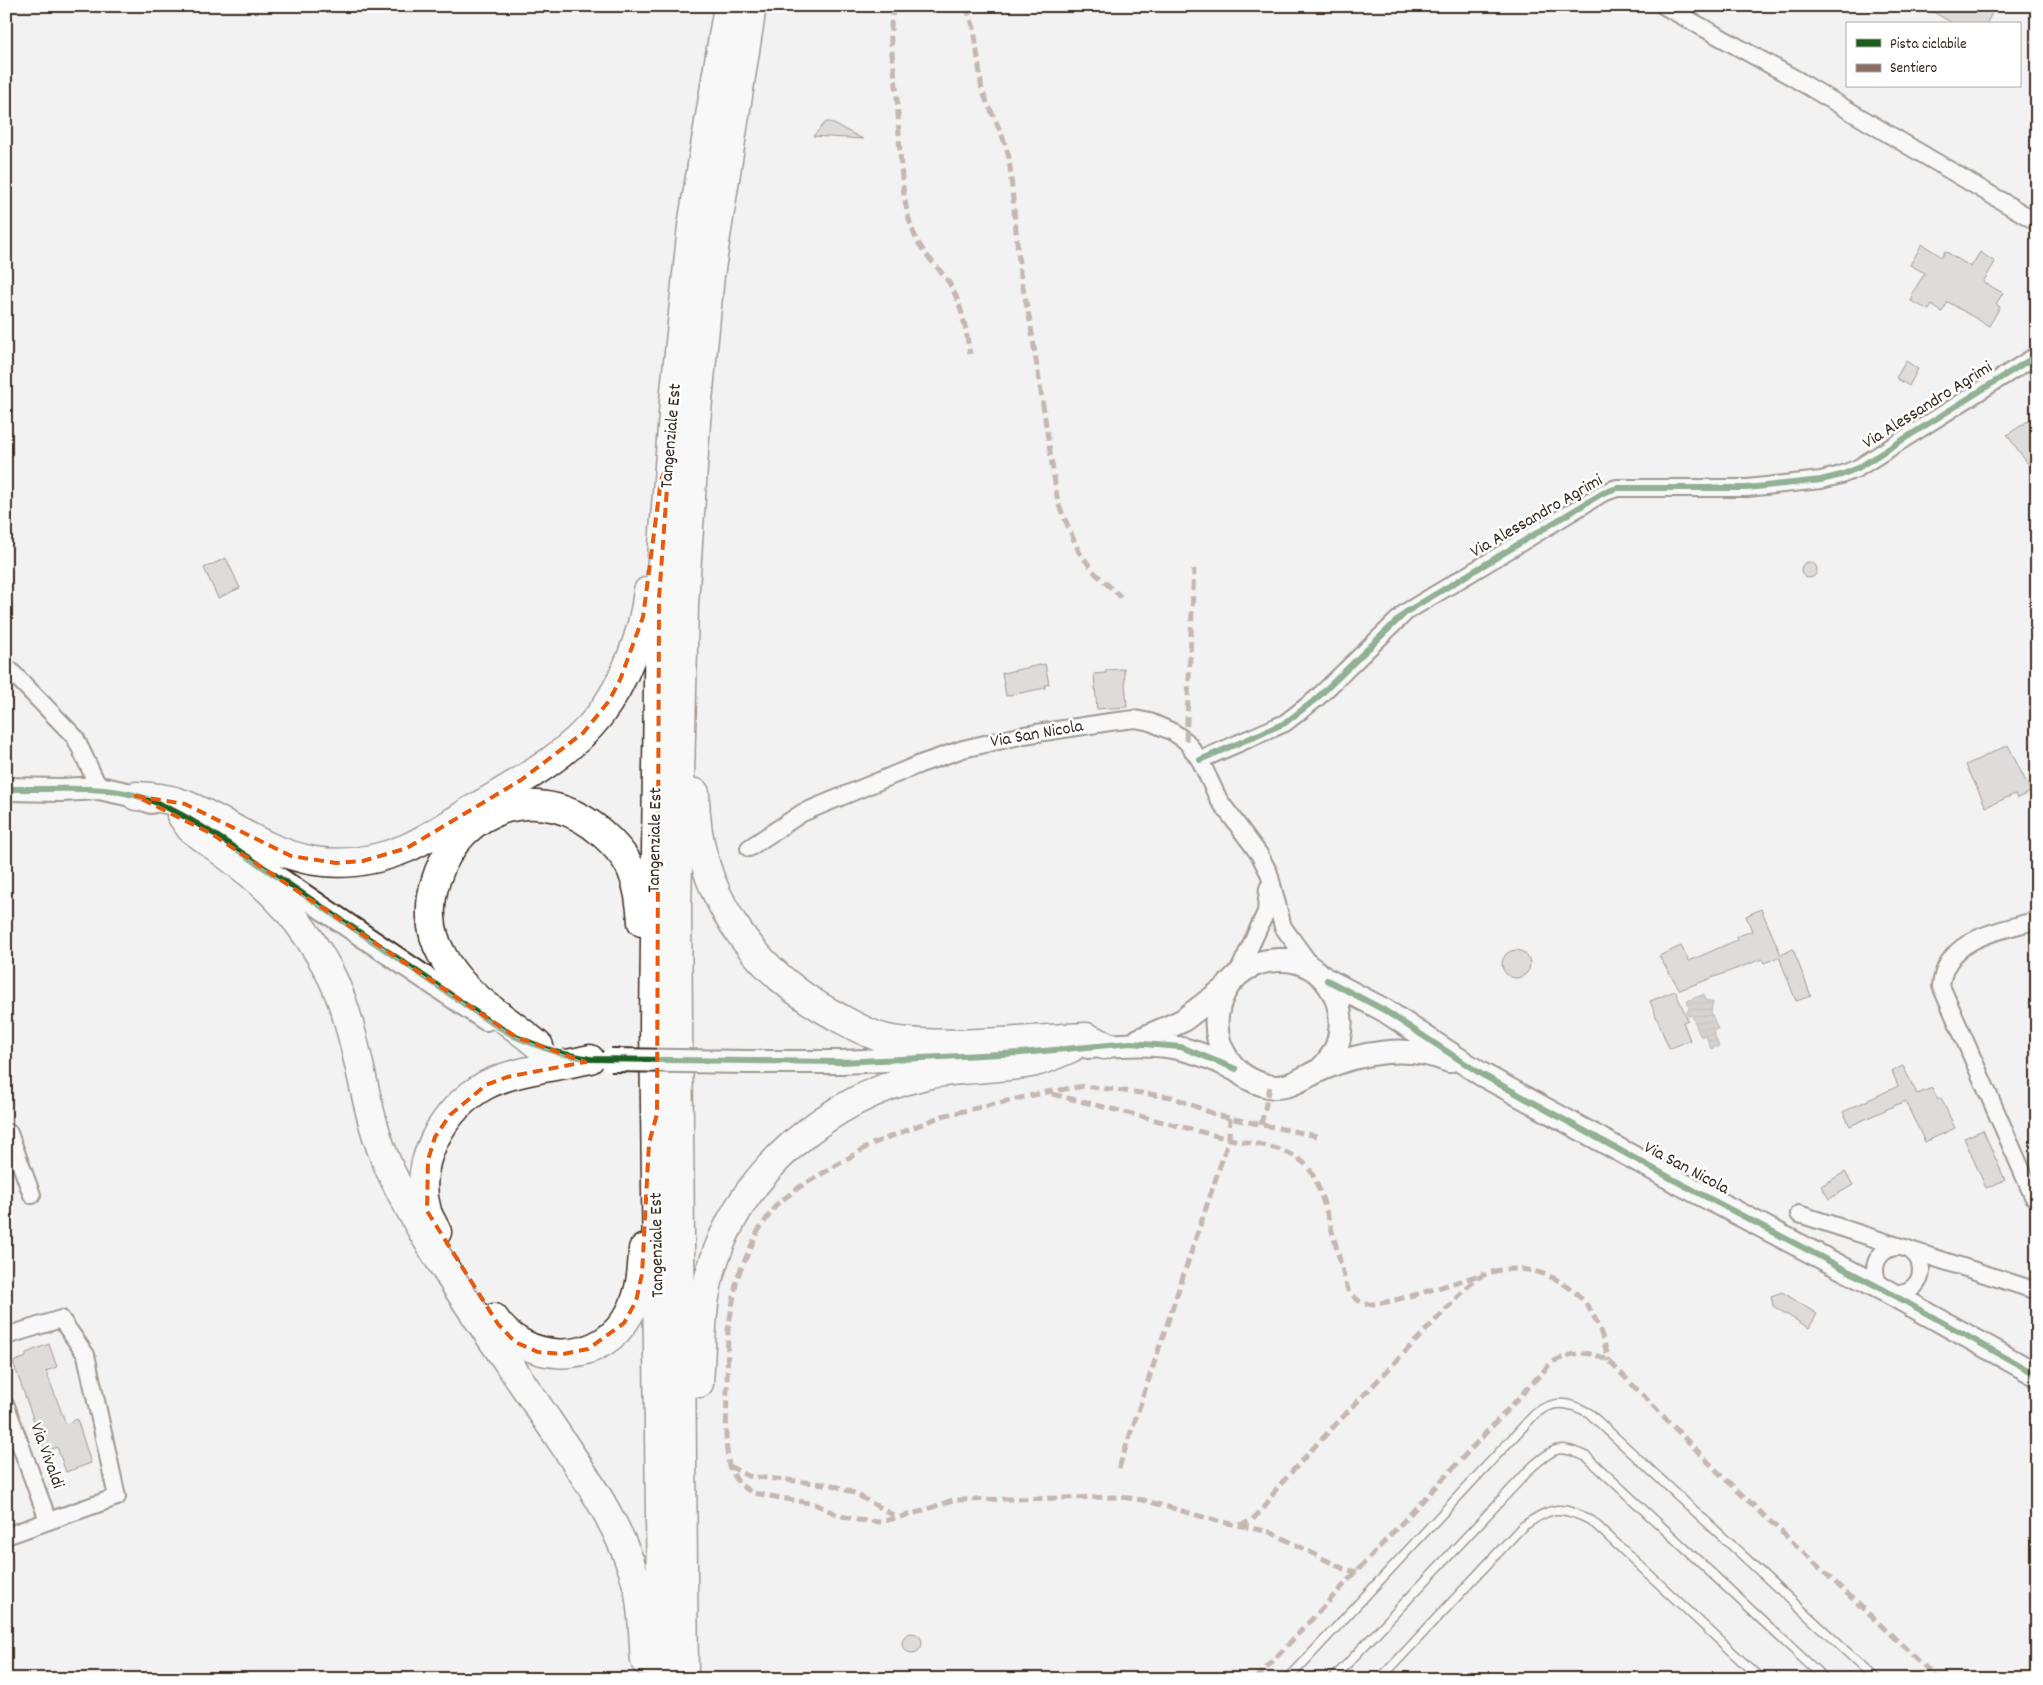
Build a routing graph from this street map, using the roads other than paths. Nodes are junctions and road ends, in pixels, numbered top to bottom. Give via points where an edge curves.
1 (728, 6) edge
2 (752, 6) edge
3 (1664, 6) edge
4 (2037, 222) edge
5 (2037, 355) edge
6 (669, 460) junction
7 (684, 604) junction
8 (6, 666) edge
9 (1200, 760) junction
10 (99, 788) junction
11 (6, 789) edge
12 (136, 796) junction
13 (181, 815) junction
14 (749, 848) dead end
15 (1269, 873) junction
16 (2037, 920) edge
17 (1320, 975) junction
18 (1232, 981) junction
19 (654, 1023) junction
20 (1118, 1044) junction
21 (539, 1046) junction
22 (1071, 1048) junction
23 (601, 1060) junction
24 (1236, 1069) junction
25 (1320, 1070) junction
26 (1481, 1074) junction
27 (657, 1114) junction
28 (6, 1134) edge
29 (32, 1195) dead end
30 (2033, 1196) dead end
31 (1799, 1214) dead end
32 (1905, 1248) junction
33 (2037, 1291) edge
34 (1888, 1292) junction
35 (6, 1336) edge
36 (2037, 1375) edge
37 (6, 1406) edge
38 (683, 1503) junction
39 (48, 1520) junction
40 (6, 1536) edge
41 (646, 1679) edge
42 (662, 1679) edge
43 (684, 1679) edge
44 (1288, 1679) edge
45 (1333, 1679) edge
46 (1380, 1679) edge
47 (1761, 1679) edge
48 (1825, 1679) edge
49 (1876, 1679) edge

1 - 6 highway, Tangenziale Est via 692,226
2 - 7 highway, Tangenziale Est via 710,275
3 - 4 street via 1794,78
5 - 9 street, Via Alessandro Agrimi via 1858,468 1841,475 1747,488 1617,488 1603,493 1406,612 1316,699 1285,723
6 - 12 highway via 661,480 643,617 620,680 609,701 583,733 566,750 521,780 407,848 363,862 336,863 291,856 262,846 184,804 161,797
6 - 19 highway, Tangenziale Est via 660,598
7 - 20 highway via 695,666 695,810 707,869 736,931 763,963 827,1011 863,1031 892,1040 962,1042 1086,1037
7 - 38 highway, Tangenziale Est via 677,908
8 - 10 street via 75,738
9 - 14 street, Via San Nicola via 1186,741 1173,732 1134,719 1024,735 963,749 920,764 802,813
9 - 15 street, Via San Nicola via 1219,800
10 - 11 street
10 - 12 street
12 - 13 street
13 - 21 street via 487,1020
13 - 41 highway via 190,828 273,894 323,960 347,1018 372,1119 400,1189 435,1252 584,1474 616,1530 638,1589
15 - 17 street, Via San Nicola via 1283,927
15 - 18 street, Via San Nicola via 1266,912
16 - 30 street via 1965,944 1948,960 1941,986
17 - 18 street, Via San Nicola via 1289,960 1274,960 1256,964
17 - 25 street, Via San Nicola via 1336,998 1341,1019 1339,1040
17 - 26 street, Via San Nicola via 1384,1010
18 - 20 street via 1182,1021
18 - 24 street, Via San Nicola via 1217,1010 1216,1027 1223,1053
19 - 21 highway via 648,1005 640,903 633,872 616,846 594,825 568,812 538,803 507,806 478,821 457,837 442,861 432,892 431,923 440,952 457,979
19 - 27 highway, Tangenziale Est
20 - 22 street
20 - 24 street via 1181,1047
21 - 23 street
22 - 23 street, bridge via 851,1062
22 - 38 highway via 1035,1062 927,1075 866,1095 834,1113 779,1156 738,1211 721,1241 712,1268 703,1303 694,1471
23 - 27 highway via 507,1077 486,1085 450,1115 435,1136 424,1186 427,1211 498,1324 515,1342 538,1352 563,1354 588,1348 624,1323 636,1301 642,1274 649,1143
24 - 25 street, Via San Nicola via 1255,1082 1270,1087 1302,1081
25 - 26 street, Via San Nicola via 1367,1055 1400,1051 1444,1059
26 - 34 street, Via San Nicola
27 - 42 highway, Tangenziale Est
28 - 29 street via 9,1133
31 - 32 street
32 - 33 street
32 - 34 street, Via San Nicola via 1891,1248 1880,1256 1875,1269 1878,1282
32 - 34 street via 1918,1257 1922,1271 1917,1286 1904,1293
34 - 36 street, Via San Nicola
35 - 39 street via 61,1319 86,1355 117,1497
37 - 39 street, Via Vivaldi
38 - 43 highway, Tangenziale Est
39 - 40 street
44 - 49 lane via 1536,1414 1564,1402 1589,1413
45 - 48 lane via 1533,1466 1552,1450 1569,1449 1587,1457
46 - 47 lane via 1522,1527 1545,1512 1570,1510 1592,1521

